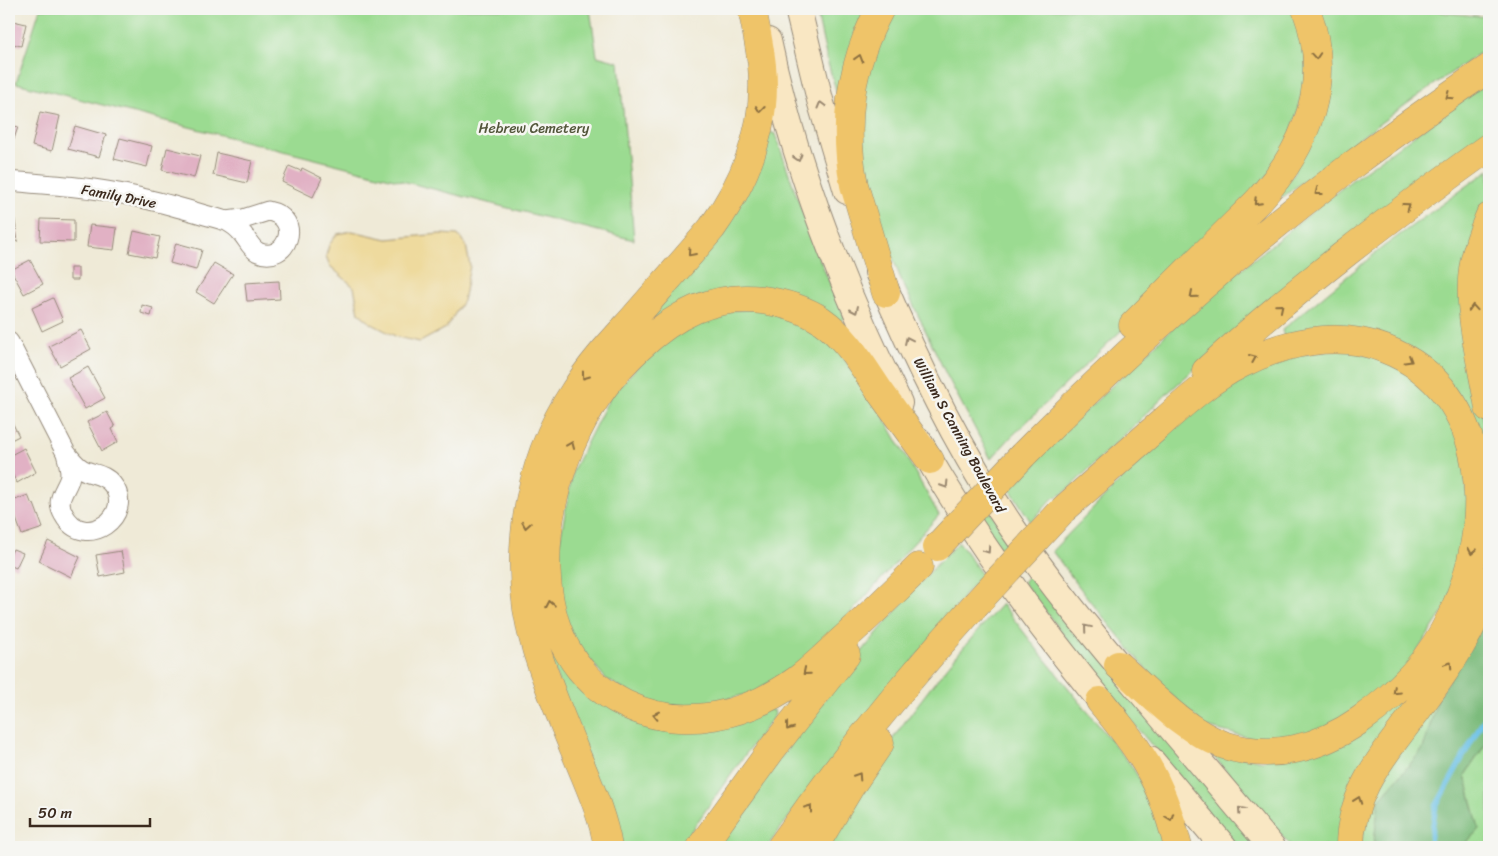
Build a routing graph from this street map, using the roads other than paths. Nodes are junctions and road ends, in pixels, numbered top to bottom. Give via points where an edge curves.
1 (752, 9) edge
2 (761, 9) edge
3 (798, 9) edge
4 (880, 9) edge
5 (1306, 9) edge
6 (1489, 68) edge
7 (1489, 147) edge
8 (9, 181) edge
9 (1489, 217) edge
10 (228, 221) dead end
11 (886, 293) junction
12 (9, 342) edge
13 (1489, 408) edge
14 (1030, 447) junction
15 (66, 454) dead end
16 (930, 460) junction
17 (1063, 510) junction
18 (919, 567) junction
19 (1489, 580) edge
20 (971, 610) junction
21 (1118, 665) junction
22 (1100, 701) junction
23 (608, 847) edge
24 (701, 847) edge
25 (781, 847) edge
26 (814, 847) edge
27 (1178, 847) edge
28 (1224, 847) edge
29 (1272, 847) edge
30 (1350, 847) edge

1 -> 23 highway via 762,67 761,107 749,162 738,187 712,228 597,360 575,390 546,447 530,504 525,535 525,586 536,648 594,798
2 -> 16 main road via 792,137 830,248 876,356
11 -> 3 main road, William S Canning Boulevard via 836,156
11 -> 4 highway via 854,185 848,136 856,68
5 -> 14 highway via 1316,51 1315,90 1302,137 1287,165 1258,200 1108,351
6 -> 14 highway via 1354,164 1254,243 1122,359
17 -> 7 highway via 1171,404 1258,326 1364,239
8 - 10 street, Family Drive via 112,192
13 -> 9 highway via 1476,333 1473,291 1473,270
21 -> 11 main road, William S Canning Boulevard via 1044,573 994,500 937,399
12 - 15 street
14 - 18 highway, bridge
18 -> 16 highway via 864,622 783,689 762,701 730,712 703,718 674,718 638,710 621,702 604,692 580,669 556,626 548,590 546,556 549,521 562,467 595,398 620,367 660,329 685,313 713,303 743,299 773,302 819,319 849,346
16 -> 22 main road via 1017,593
17 - 20 highway, bridge
17 -> 21 highway via 1218,377 1254,358 1291,345 1340,339 1360,341 1396,353 1414,363 1444,390 1467,430 1475,461 1478,501 1474,542 1459,598 1443,632 1417,669 1381,705 1350,727 1320,742 1288,751 1256,752 1226,746 1188,726
18 -> 24 highway via 804,708
30 -> 19 highway via 1353,814 1363,788 1463,643
25 -> 20 highway via 890,702
26 -> 20 highway via 858,775
29 -> 21 main road, William S Canning Boulevard
22 -> 27 highway via 1152,774
22 - 28 main road

